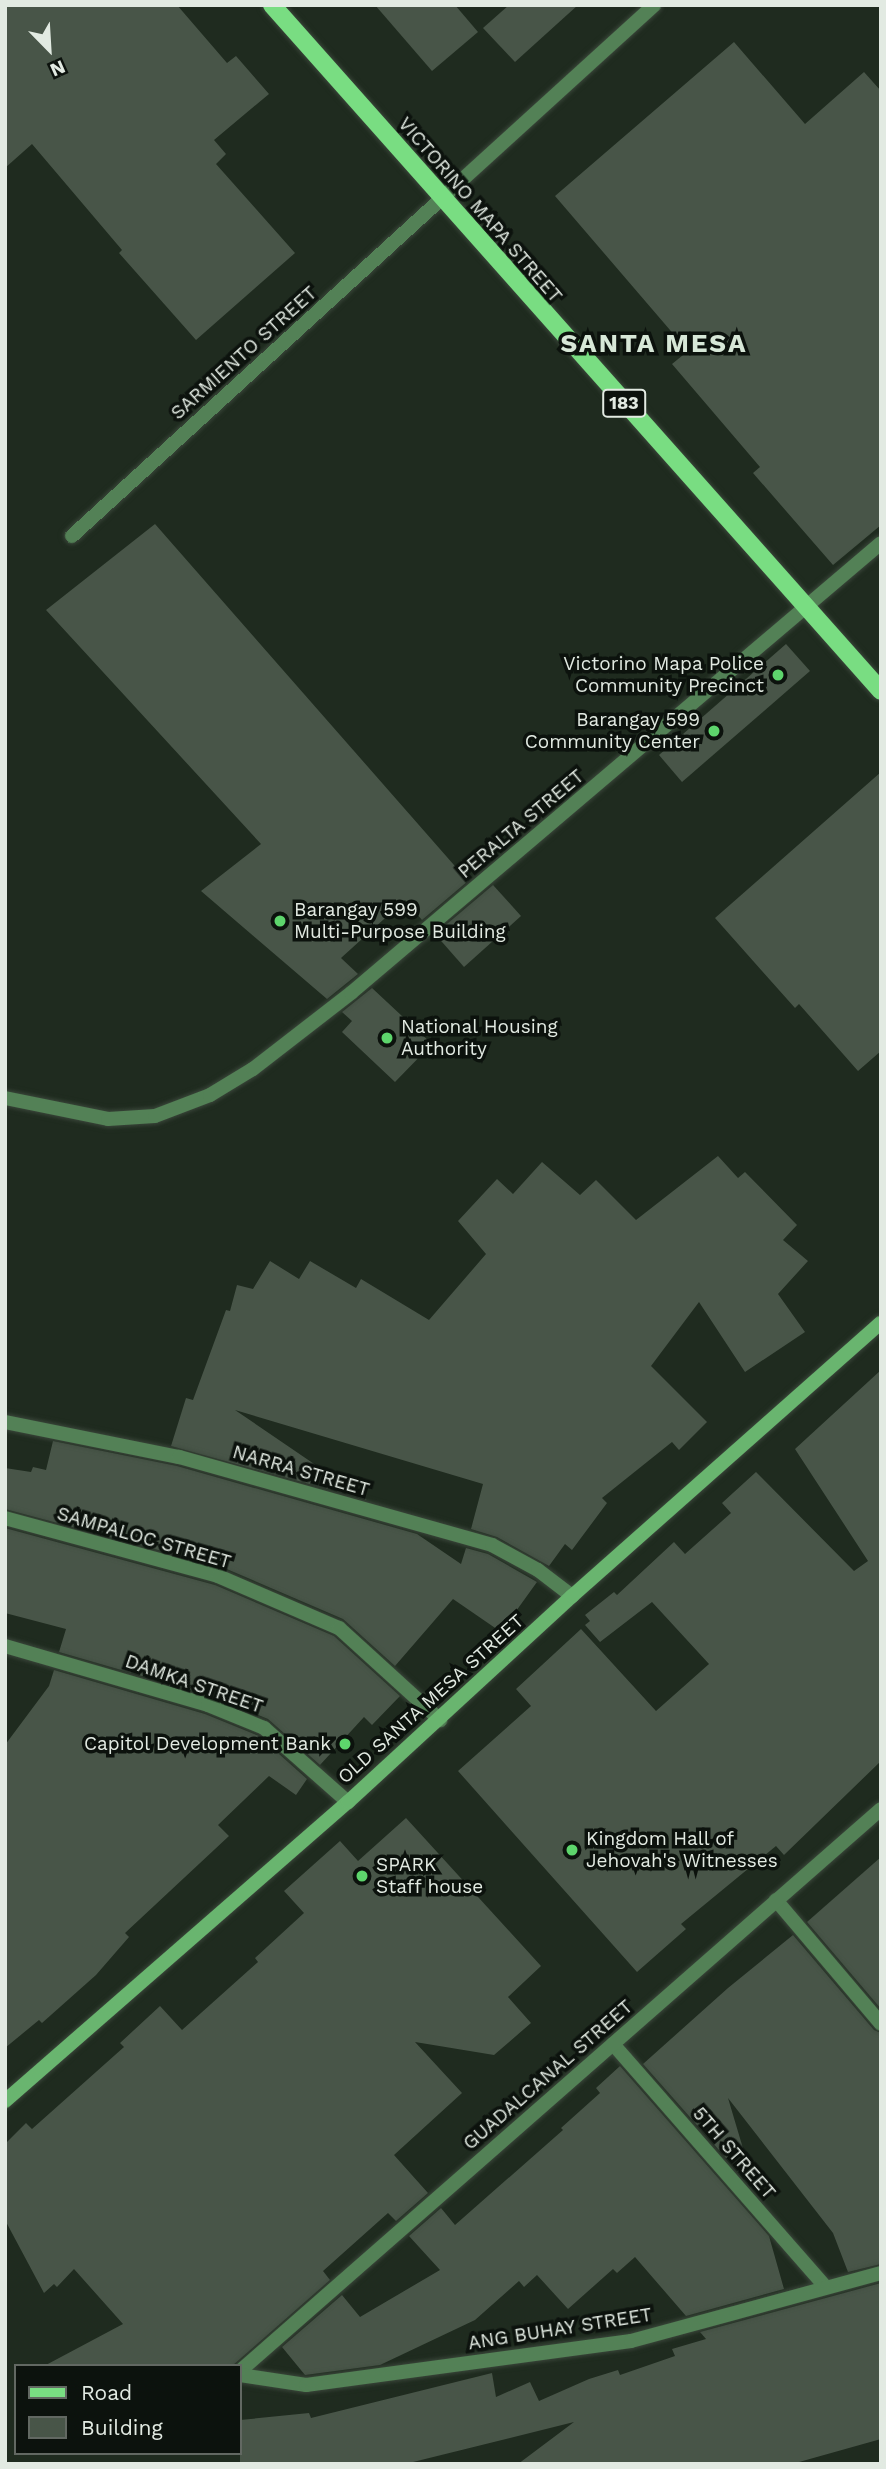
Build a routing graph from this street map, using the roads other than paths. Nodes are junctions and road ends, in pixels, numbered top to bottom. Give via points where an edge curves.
1 (272, 5) edge
2 (654, 5) edge
3 (442, 199) junction
4 (72, 537) dead end
5 (881, 543) edge
6 (807, 607) junction
7 (881, 691) edge
8 (5, 1098) edge
9 (881, 1323) edge
10 (5, 1422) edge
11 (5, 1518) edge
12 (572, 1596) junction
13 (5, 1646) edge
14 (440, 1720) junction
15 (348, 1802) junction
16 (881, 1809) edge
17 (776, 1900) junction
18 (881, 2024) edge
19 (613, 2044) junction
20 (5, 2101) edge
21 (881, 2273) edge
22 (826, 2287) junction
23 (242, 2371) edge
24 (242, 2373) edge

1 - 3 main road, VICTORINO MAPA STREET / 183
2 - 3 street, SARMIENTO STREET
3 - 4 street, SARMIENTO STREET
3 - 6 main road, VICTORINO MAPA STREET / 183
5 - 6 street, PERALTA STREET
6 - 7 main road, VICTORINO MAPA STREET / 183
6 - 8 street, PERALTA STREET via 351,993 253,1069 210,1095 155,1116 107,1119
9 - 12 main road, OLD SANTA MESA STREET
10 - 12 street, NARRA STREET via 179,1457 492,1545 538,1570
11 - 14 street, SAMPALOC STREET via 218,1576 339,1628
12 - 14 main road, OLD SANTA MESA STREET
13 - 15 street, DAMKA STREET via 208,1706 264,1728
14 - 15 main road, OLD SANTA MESA STREET
15 - 20 main road, OLD SANTA MESA STREET
16 - 17 street, GUADALCANAL STREET
17 - 18 street
17 - 19 street, GUADALCANAL STREET
19 - 22 street, 5TH STREET
19 - 23 street, GUADALCANAL STREET
21 - 22 street, ANG BUHAY STREET
22 - 24 street, ANG BUHAY STREET via 631,2341 306,2385

